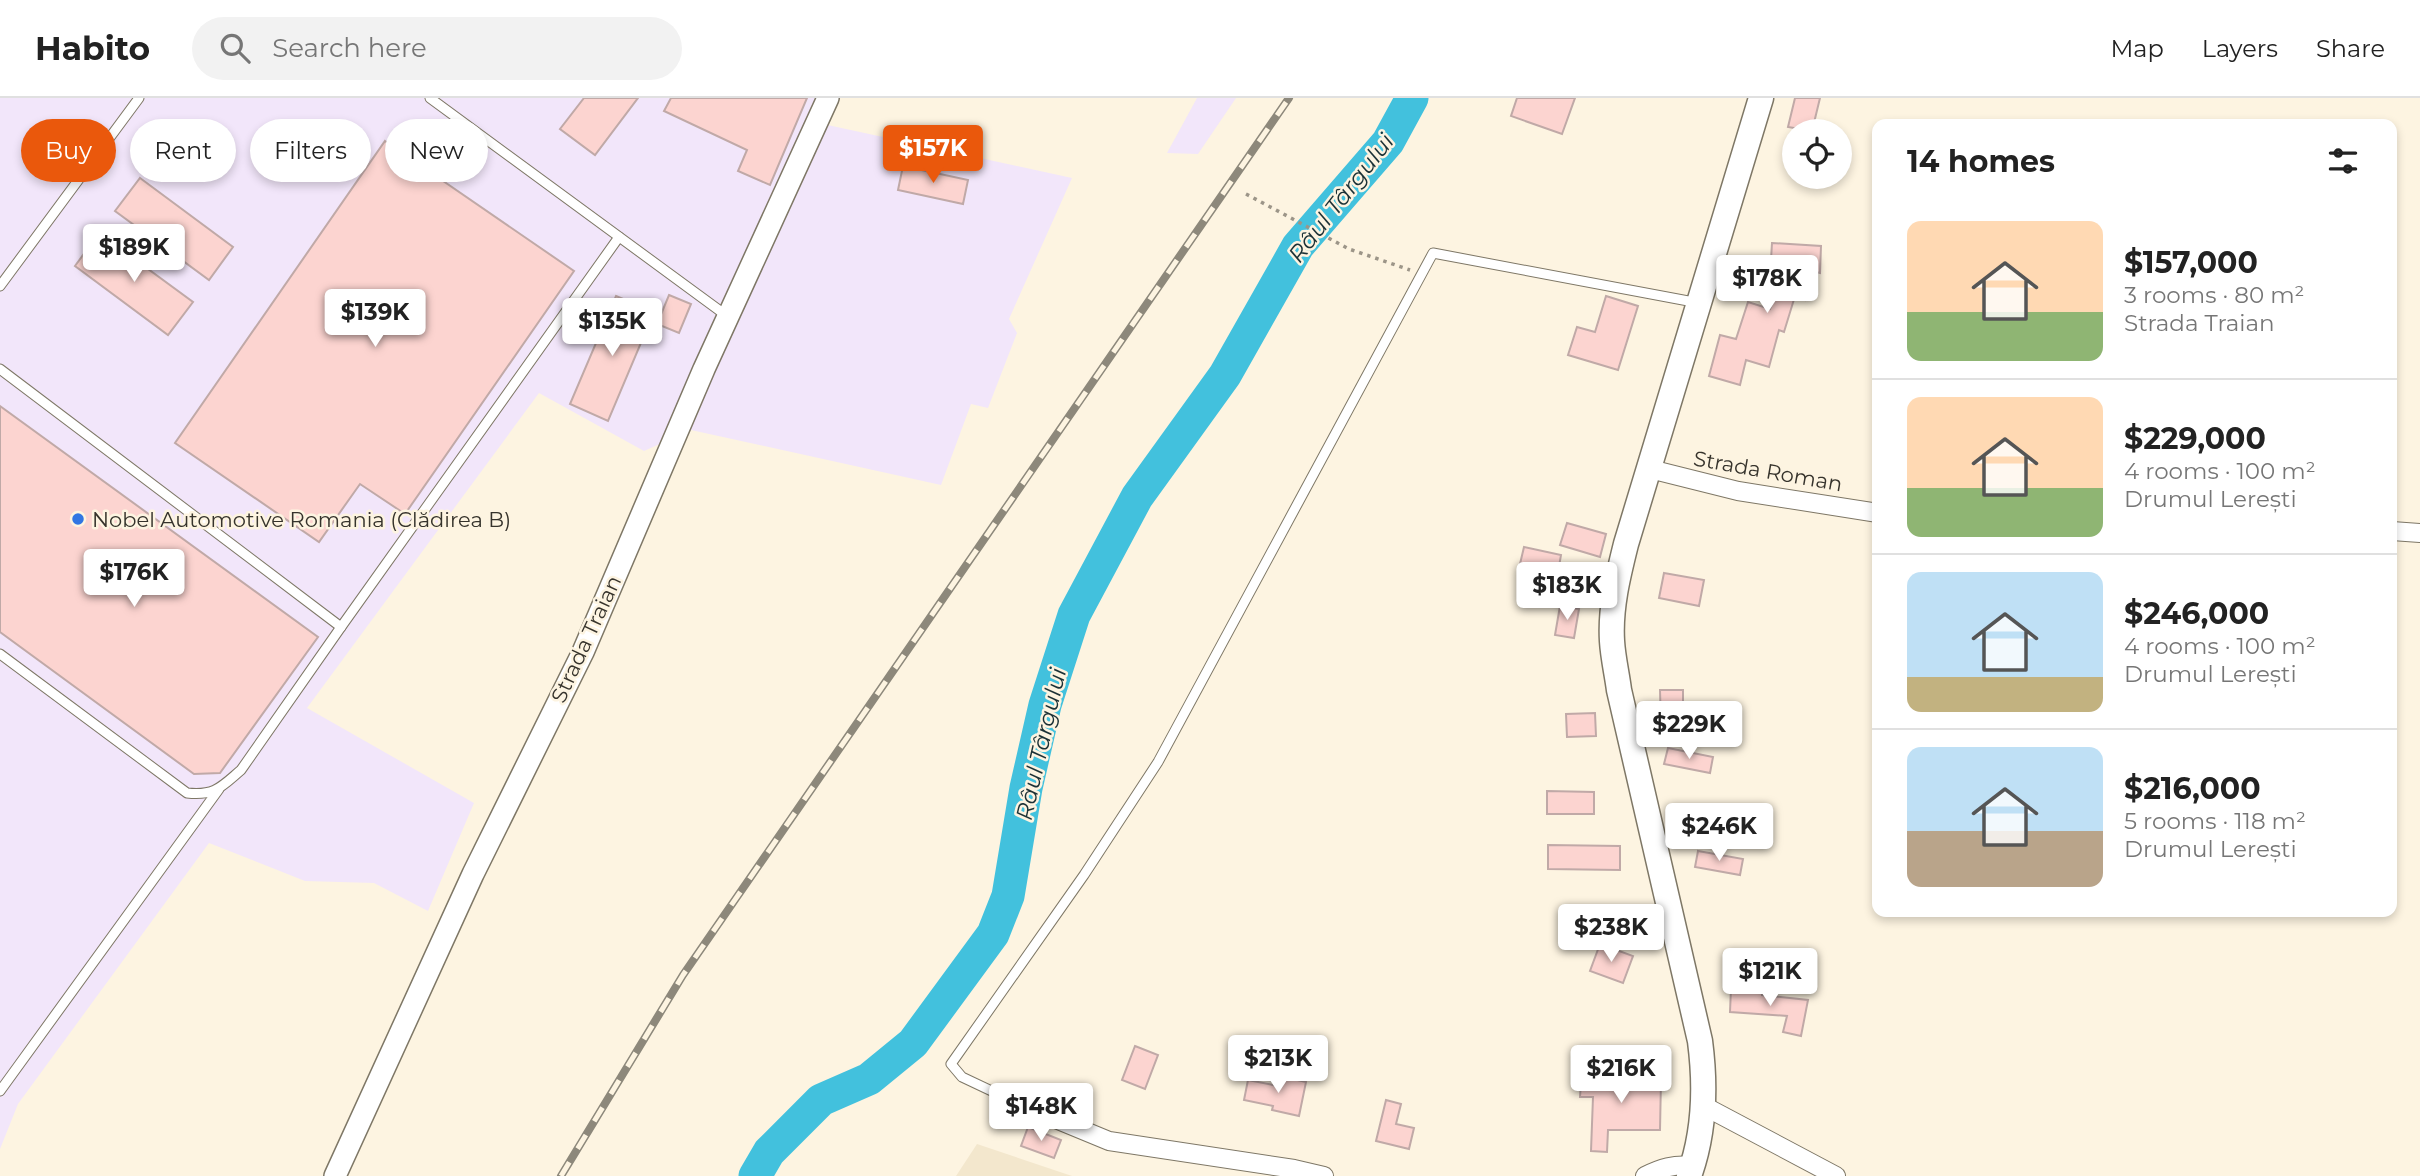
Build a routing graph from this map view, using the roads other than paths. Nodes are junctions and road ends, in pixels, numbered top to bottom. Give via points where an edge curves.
1 (139, 98) edge
2 (430, 98) edge
3 (828, 98) edge
4 (1761, 98) edge
5 (619, 237) junction
6 (0, 286) edge
7 (1700, 303) junction
8 (728, 317) junction
9 (0, 369) edge
10 (1650, 469) junction
11 (1872, 512) edge
12 (2397, 531) edge
13 (2420, 533) edge
14 (341, 626) junction
15 (0, 654) edge
16 (220, 788) junction
17 (0, 1091) edge
18 (1017, 1103) joint
19 (1704, 1106) junction
20 (1690, 1171) edge
21 (335, 1176) edge
22 (1324, 1176) edge
23 (1644, 1176) edge
24 (1836, 1176) edge

1 - 6 lane
2 - 5 lane
3 - 8 street, Strada Traian
4 - 7 main road
5 - 8 lane
5 - 14 lane
7 - 10 main road
7 - 18 lane via 1433,253 1158,762 951,1064 962,1077
8 - 21 street, Strada Traian via 583,652 473,874
9 - 14 lane
10 - 11 street, Strada Roman via 1738,491
10 - 19 main road via 1616,584 1612,641 1629,735 1698,1029
12 - 13 street
14 - 16 lane via 241,770
15 - 16 lane via 187,793 205,795
16 - 17 lane
18 - 22 street via 1109,1141
19 - 20 main road
19 - 24 street
20 - 23 street via 1669,1166

